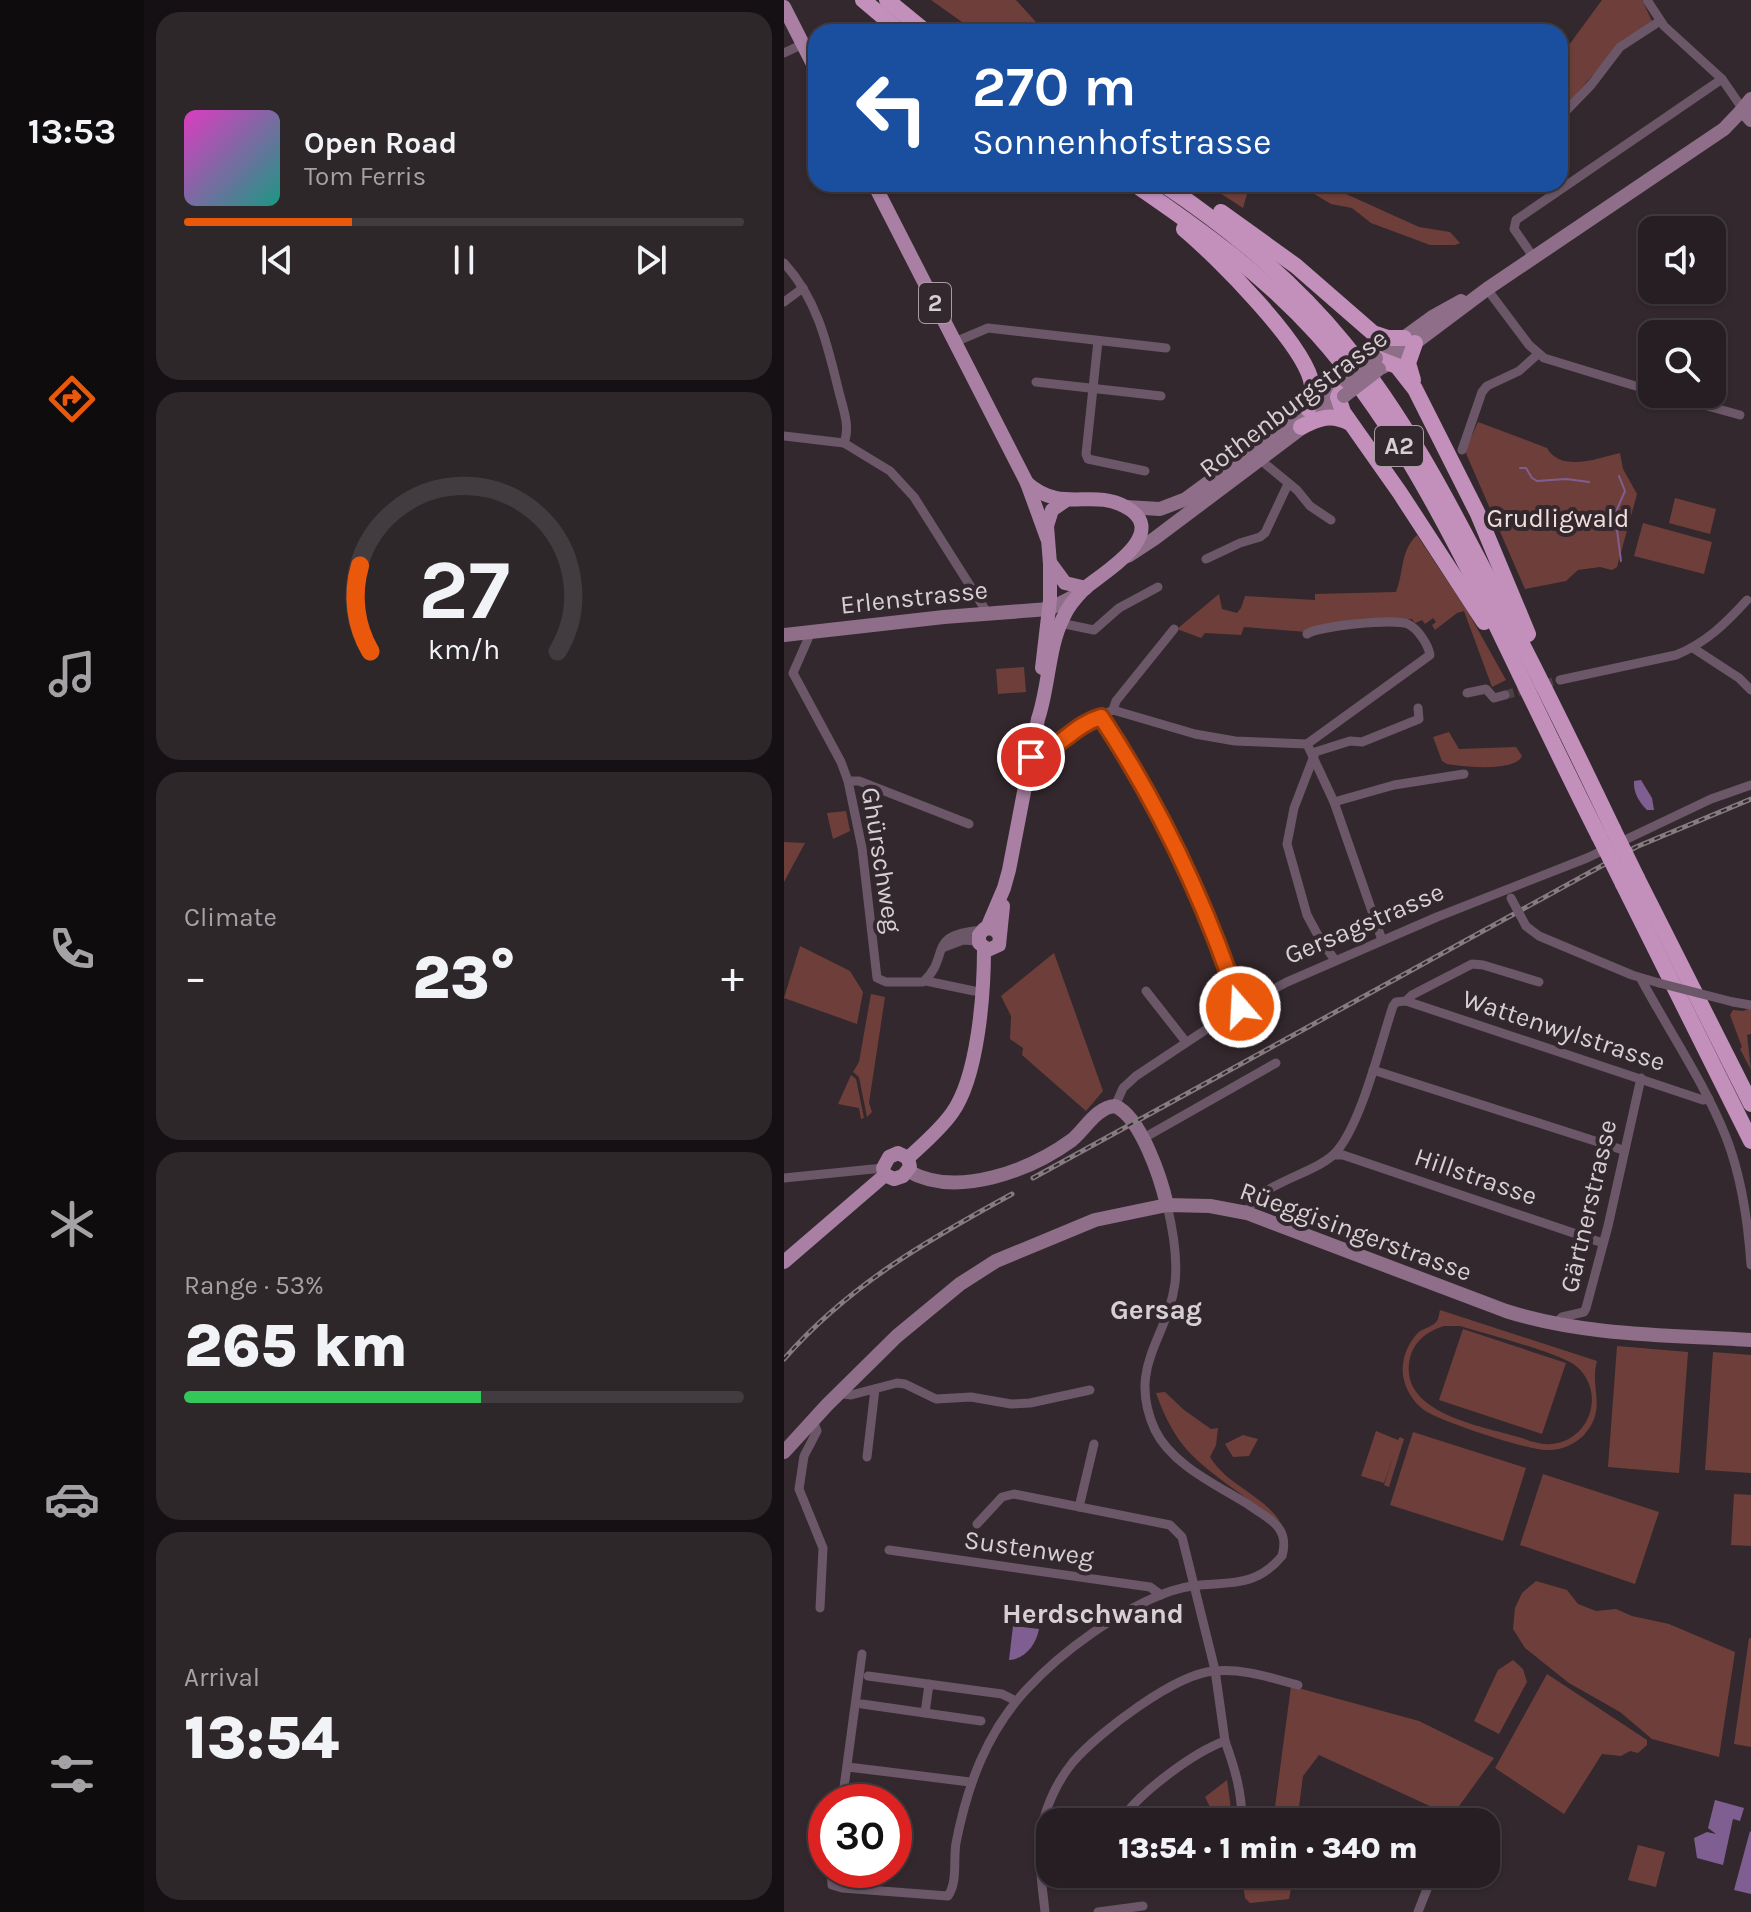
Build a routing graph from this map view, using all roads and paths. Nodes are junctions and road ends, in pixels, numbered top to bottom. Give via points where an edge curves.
1 (863, 0) edge
2 (887, 0) edge
3 (1647, 0) edge
4 (784, 7) edge
5 (1660, 21) junction
6 (892, 24) edge
7 (916, 24) edge
8 (803, 44) junction
9 (784, 53) edge
10 (808, 54) edge
11 (1724, 82) junction
12 (1568, 109) edge
13 (1748, 109) edge
14 (1568, 186) edge
15 (878, 192) edge
16 (1133, 192) edge
17 (1146, 192) edge
18 (1174, 192) edge
19 (1190, 192) edge
20 (1558, 192) edge
21 (1534, 258) junction
22 (784, 263) edge
23 (803, 288) junction
24 (1487, 289) junction
25 (784, 302) edge
26 (1373, 333) junction
27 (1410, 340) junction
28 (1098, 341) junction
29 (955, 342) junction
30 (1166, 348) dead end
31 (1538, 354) junction
32 (1382, 362) junction
33 (1036, 382) dead end
34 (1092, 387) junction
35 (1638, 387) edge
36 (1415, 389) junction
37 (1341, 391) junction
38 (1161, 396) dead end
39 (1715, 408) edge
40 (1308, 409) junction
41 (1740, 415) dead end
42 (1350, 423) junction
43 (1301, 427) junction
44 (784, 436) edge
45 (844, 443) junction
46 (1462, 450) dead end
47 (1256, 454) junction
48 (1145, 471) dead end
49 (1027, 483) junction
50 (1288, 484) junction
51 (1065, 501) junction
52 (1126, 507) junction
53 (1331, 520) dead end
54 (1047, 538) junction
55 (1128, 556) junction
56 (1206, 559) dead end
57 (1050, 564) junction
58 (1158, 587) dead end
59 (1083, 591) junction
60 (1747, 600) dead end
61 (1049, 609) junction
62 (988, 614) junction
63 (1060, 623) junction
64 (1174, 629) dead end
65 (811, 632) junction
66 (1307, 634) dead end
67 (784, 635) edge
68 (1693, 648) junction
69 (1560, 680) tunnel mouth
70 (1751, 690) edge
71 (1546, 692) junction
72 (1467, 693) dead end
73 (1505, 695) tunnel mouth
74 (1418, 708) dead end
75 (1113, 710) junction
76 (1101, 717) junction
77 (1038, 719) junction
78 (1311, 751) junction
79 (1031, 757) junction
80 (1464, 774) dead end
81 (848, 781) junction
82 (1571, 781) junction
83 (1751, 785) edge
84 (1334, 802) junction
85 (969, 824) dead end
86 (1606, 833) junction
87 (1630, 881) junction
88 (1510, 894) junction
89 (987, 939) junction
90 (1382, 940) junction
91 (1335, 960) junction
92 (1641, 979) junction
93 (926, 981) junction
94 (1539, 982) dead end
95 (974, 991) dead end
96 (1146, 991) dead end
97 (1406, 1001) junction
98 (1751, 1005) edge
99 (1240, 1007) junction
100 (1186, 1042) junction
101 (1276, 1063) dead end
102 (1373, 1070) junction
103 (1641, 1078) junction
104 (1709, 1099) junction
105 (1751, 1104) edge
106 (1115, 1106) junction
107 (1142, 1139) junction
108 (1751, 1141) edge
109 (1623, 1150) junction
110 (1335, 1155) junction
111 (908, 1164) junction
112 (884, 1172) junction
113 (859, 1173) junction
114 (784, 1178) edge
115 (866, 1194) junction
116 (1167, 1205) junction
117 (1247, 1213) junction
118 (1603, 1243) junction
119 (784, 1262) edge
120 (1751, 1265) edge
121 (1555, 1324) junction
122 (1751, 1340) edge
123 (875, 1389) junction
124 (1090, 1390) dead end
125 (838, 1393) junction
126 (813, 1421) junction
127 (1094, 1444) dead end
128 (784, 1452) edge
129 (867, 1457) dead end
130 (1079, 1507) junction
131 (977, 1524) dead end
132 (889, 1550) dead end
133 (1195, 1585) junction
134 (1161, 1595) junction
135 (820, 1608) dead end
136 (862, 1654) dead end
137 (1215, 1670) junction
138 (868, 1676) dead end
139 (929, 1684) junction
140 (1298, 1685) dead end
141 (1016, 1701) junction
142 (862, 1704) dead end
143 (925, 1713) junction
144 (981, 1721) dead end
145 (1225, 1741) junction
146 (848, 1767) junction
147 (970, 1782) junction
148 (845, 1784) edge
149 (1049, 1808) edge
150 (1128, 1808) edge
151 (1241, 1808) edge
152 (842, 1888) edge
153 (1046, 1888) edge
154 (1427, 1888) edge
155 (1143, 1906) dead end
156 (1045, 1912) edge
157 (1098, 1912) edge
158 (1418, 1912) edge

1 - 6 highway
2 - 7 highway
3 - 5 street
4 - 8 main road
5 - 11 street
5 - 12 street via 1620,47
8 - 9 street
8 - 10 main road
11 - 13 street
11 - 14 street
13 - 21 street, Rothenburgstrasse
15 - 29 main road, 2
16 - 40 highway via 1214,255 1264,311 1306,367 1313,389
17 - 82 highway, A2 via 1262,278 1358,384 1448,529
18 - 71 highway, A2 via 1271,267 1369,375 1431,470
19 - 26 highway via 1275,250
20 - 21 street via 1516,220 1514,229
21 - 24 street, Rothenburgstrasse
22 - 23 street
23 - 25 street
23 - 45 street via 827,339 847,430
24 - 27 street, Rothenburgstrasse via 1442,310
24 - 31 street
26 - 27 highway
26 - 32 highway
27 - 32 street, Rothenburgstrasse
27 - 36 highway via 1408,363
28 - 29 street via 988,328
28 - 30 street
28 - 34 street
29 - 49 main road, 2
31 - 35 street
31 - 46 street via 1482,392
32 - 36 highway via 1400,368
32 - 37 street, Rothenburgstrasse, bridge
33 - 34 street
34 - 38 street
34 - 48 street via 1088,459
36 - 71 highway via 1487,533 1548,676
37 - 40 street, Rothenburgstrasse
37 - 42 highway
37 - 43 street, Rothenburgstrasse
39 - 41 street
40 - 47 street, Rothenburgstrasse
42 - 43 highway via 1326,417
42 - 82 highway via 1481,617
43 - 47 street, Rothenburgstrasse
44 - 45 street
45 - 62 street via 906,486
47 - 50 street
47 - 52 street, Rothenburgstrasse via 1175,505 1152,510
47 - 55 street, Rothenburgstrasse
49 - 51 main road via 1046,497
49 - 54 main road, 2
50 - 53 street
50 - 56 street via 1265,533
51 - 52 main road
51 - 54 main road via 1052,510
52 - 55 main road via 1137,517 1141,531
54 - 57 main road, 2
55 - 59 main road, 2
57 - 59 main road via 1065,583
57 - 61 main road, 2
58 - 63 street via 1119,608 1094,630
59 - 61 street
59 - 63 main road, 2
60 - 68 street
61 - 62 street, Erlenstrasse
61 - 77 main road, 2
62 - 65 street, Erlenstrasse
63 - 77 main road, 2
64 - 75 street
65 - 67 street, Erlenstrasse
65 - 81 street, Ghürschweg via 793,673
66 - 78 street via 1321,627 1402,622 1415,629 1430,655
68 - 69 street
68 - 70 street
71 - 86 highway, A2
72 - 73 street via 1486,689 1494,698
74 - 78 street via 1419,719 1362,742
75 - 76 street
75 - 78 street via 1195,734
76 - 79 street
76 - 99 street via 1175,842
77 - 79 main road, 2
78 - 84 street
78 - 91 street via 1287,844 1307,915
79 - 89 main road, 2 via 1004,888
80 - 84 street
81 - 85 street
81 - 93 street, Ghürschweg via 862,848 877,978
82 - 86 highway, A2
83 - 88 street, Gersagstrasse
84 - 90 street
86 - 87 highway, A2, bridge
87 - 105 highway, A2
87 - 108 highway, A2
88 - 90 street, Gersagstrasse
88 - 92 street, bridge via 1526,926 1539,936
89 - 93 street, Ghürschweg via 957,933 949,938
89 - 111 main road, 2 via 980,1021 968,1078 957,1106
90 - 91 street, Gersagstrasse
91 - 99 street, Gersagstrasse
92 - 98 street, bridge
92 - 104 street
93 - 95 street
94 - 97 street via 1472,964
96 - 100 street
97 - 102 street via 1393,1006
97 - 103 street, Wattenwylstrasse
99 - 100 street, Gersagstrasse
100 - 106 street, Gersagstrasse via 1123,1088
101 - 107 street
102 - 109 street
102 - 110 street
103 - 104 street, Wattenwylstrasse
103 - 109 street, Gärtnerstrasse
104 - 120 street via 1737,1169
106 - 107 street
106 - 111 street, Gersagstrasse via 1102,1110 1072,1140 1014,1172 946,1181 923,1178
107 - 116 street
109 - 118 street, Gärtnerstrasse
110 - 117 street via 1255,1199
110 - 118 street, Hillstrasse
111 - 112 main road via 897,1178
111 - 112 main road via 895,1154
112 - 113 street
112 - 115 main road
113 - 114 street
113 - 115 street
115 - 119 main road
116 - 117 street, Rüeggisingerstrasse
116 - 125 street, Rüeggisingerstrasse via 1095,1220 983,1268 928,1309
116 - 133 street via 1175,1286 1145,1374 1150,1416 1168,1449 1272,1521 1284,1545 1282,1556 1263,1575
117 - 121 street, Rüeggisingerstrasse via 1506,1311
118 - 121 street, Gärtnerstrasse via 1584,1312
121 - 122 street, Rüeggisingerstrasse
123 - 124 street via 905,1384 936,1399 971,1397 1011,1404
123 - 125 street
123 - 129 street
125 - 126 street, Rüeggisingerstrasse
126 - 128 street, Rüeggisingerstrasse
126 - 135 street via 817,1431 804,1456 799,1489 823,1548
127 - 130 street
130 - 131 street via 1009,1494
130 - 133 street via 1170,1525 1182,1537
132 - 134 street, Sustenweg via 1150,1587
133 - 134 street
133 - 137 street
134 - 141 street via 1097,1630
136 - 146 street
137 - 140 street
137 - 145 street
137 - 149 street via 1167,1687 1103,1735 1060,1780
138 - 139 street
139 - 141 street via 1002,1694
139 - 143 street
141 - 147 street
142 - 143 street
143 - 144 street
145 - 150 street via 1203,1750
145 - 151 street
146 - 147 street
146 - 148 street
147 - 152 street via 948,1896
153 - 156 street
154 - 158 street
155 - 157 street

